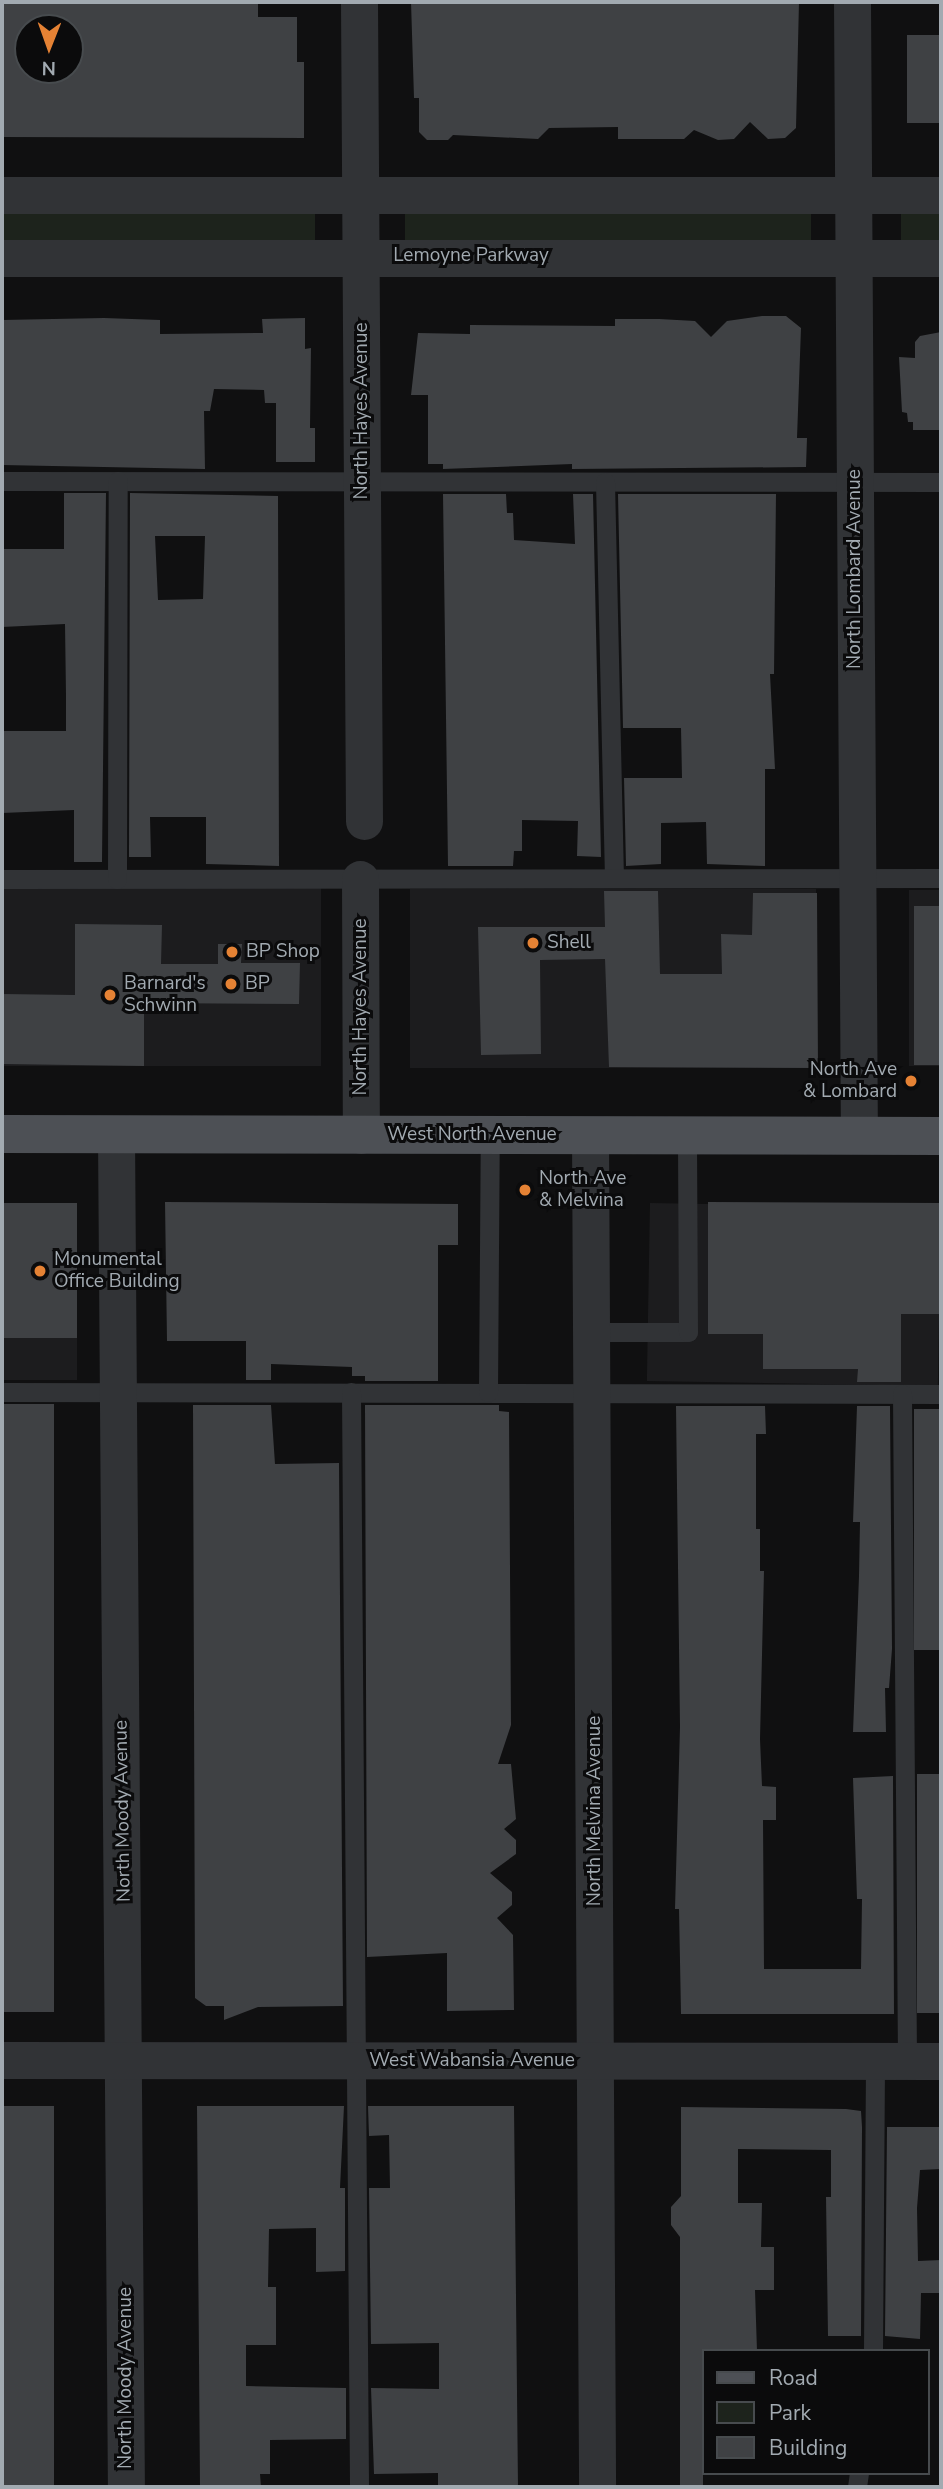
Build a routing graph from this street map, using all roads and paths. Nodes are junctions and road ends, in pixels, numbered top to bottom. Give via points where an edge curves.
1 (359, 2) edge
2 (852, 2) edge
3 (853, 194) junction
4 (2, 195) edge
5 (361, 195) junction
6 (941, 195) edge
7 (361, 255) junction
8 (853, 257) junction
9 (2, 258) edge
10 (941, 258) edge
11 (2, 481) edge
12 (118, 481) junction
13 (362, 481) junction
14 (855, 481) junction
15 (605, 482) junction
16 (941, 482) edge
17 (365, 821) dead end
18 (360, 878) junction
19 (614, 878) junction
20 (857, 878) junction
21 (941, 878) edge
22 (2, 879) edge
23 (117, 879) junction
24 (2, 1134) edge
25 (116, 1134) junction
26 (361, 1135) junction
27 (490, 1135) junction
28 (590, 1135) junction
29 (859, 1135) junction
30 (687, 1136) junction
31 (941, 1136) edge
32 (592, 1332) junction
33 (2, 1392) edge
34 (119, 1392) junction
35 (351, 1392) junction
36 (488, 1392) junction
37 (592, 1393) junction
38 (902, 1394) junction
39 (941, 1394) edge
40 (2, 2060) edge
41 (125, 2060) junction
42 (356, 2060) junction
43 (597, 2061) junction
44 (908, 2061) edge
45 (873, 2349) edge
46 (126, 2487) edge
47 (359, 2487) edge
48 (597, 2487) edge

1 - 5 street, North Hayes Avenue
2 - 3 street, North Lombard Avenue
3 - 5 street
3 - 6 street
3 - 8 street, North Lombard Avenue
4 - 5 street
5 - 7 street, North Hayes Avenue
7 - 8 street, Lemoyne Parkway
7 - 9 street, Lemoyne Parkway
7 - 13 street, North Hayes Avenue
8 - 10 street, Lemoyne Parkway
8 - 14 street, North Lombard Avenue
11 - 12 lane
12 - 13 lane
12 - 23 lane
13 - 15 lane
13 - 17 street, North Hayes Avenue
14 - 15 lane
14 - 16 lane
14 - 20 street, North Lombard Avenue
15 - 19 lane
18 - 19 lane
18 - 23 lane
18 - 26 street, North Hayes Avenue
19 - 20 lane
20 - 21 lane
20 - 29 street, North Lombard Avenue
22 - 23 lane
24 - 25 main road, West North Avenue
25 - 26 main road, West North Avenue
25 - 34 street, North Moody Avenue
26 - 27 main road, West North Avenue
27 - 28 main road, West North Avenue
27 - 36 lane
28 - 30 main road, West North Avenue
28 - 32 street, North Melvina Avenue
29 - 30 main road, West North Avenue
29 - 31 main road, West North Avenue
30 - 32 lane via 688,1332
32 - 37 street, North Melvina Avenue
33 - 34 lane
34 - 35 lane
34 - 41 street, North Moody Avenue
35 - 36 lane
35 - 42 lane
36 - 37 lane
37 - 38 lane
37 - 43 street, North Melvina Avenue
38 - 39 lane
38 - 44 lane
40 - 41 street, West Wabansia Avenue
41 - 42 street, West Wabansia Avenue
41 - 46 street, North Moody Avenue
42 - 43 street, West Wabansia Avenue
42 - 47 lane
43 - 44 street, West Wabansia Avenue
43 - 48 street, North Melvina Avenue
44 - 45 lane

